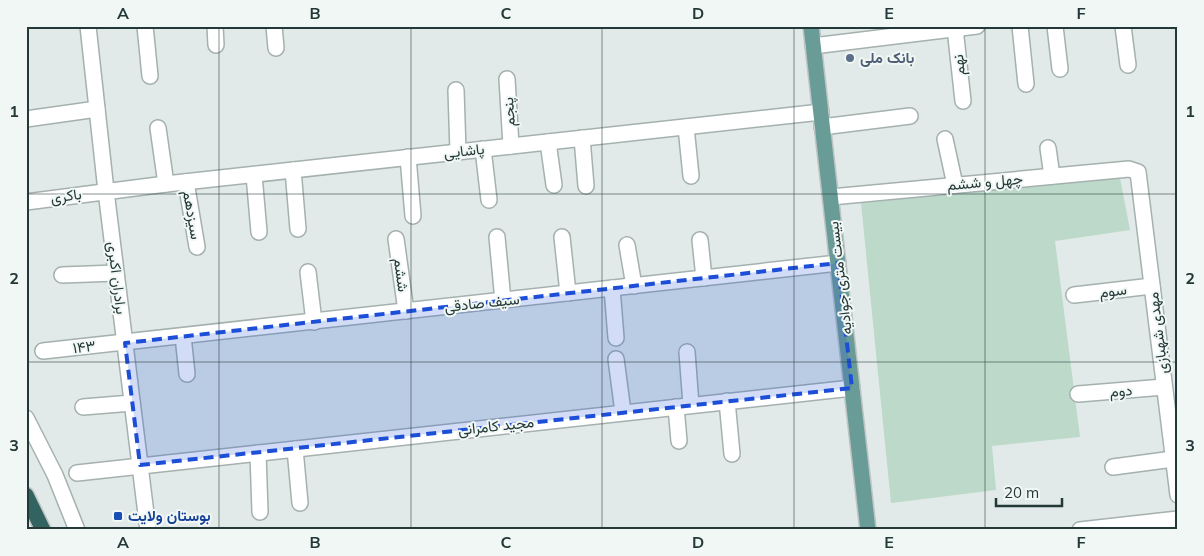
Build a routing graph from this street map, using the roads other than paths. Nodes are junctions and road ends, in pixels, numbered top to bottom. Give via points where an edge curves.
1 (88, 26) edge
2 (145, 26) edge
3 (215, 26) edge
4 (274, 26) edge
5 (811, 26) edge
6 (976, 26) edge
7 (1020, 26) edge
8 (1055, 26) edge
9 (1123, 26) edge
10 (955, 28) junction
11 (216, 45) dead end
12 (813, 46) junction
13 (276, 48) dead end
14 (1128, 66) dead end
15 (1060, 69) dead end
16 (150, 76) dead end
17 (507, 79) dead end
18 (1026, 84) dead end
19 (456, 90) dead end
20 (963, 101) dead end
21 (97, 109) junction
22 (821, 112) junction
23 (910, 116) dead end
24 (26, 120) edge
25 (686, 127) junction
26 (822, 127) junction
27 (158, 128) dead end
28 (582, 138) junction
29 (945, 139) dead end
30 (548, 142) junction
31 (511, 146) junction
32 (1048, 148) dead end
33 (483, 149) junction
34 (458, 152) junction
35 (408, 158) junction
36 (293, 170) junction
37 (1138, 172) joint
38 (254, 175) junction
39 (691, 176) dead end
40 (1052, 176) junction
41 (186, 182) junction
42 (166, 184) junction
43 (554, 185) dead end
44 (955, 185) junction
45 (586, 186) dead end
46 (106, 191) junction
47 (830, 197) junction
48 (489, 200) dead end
49 (26, 202) edge
50 (412, 216) dead end
51 (298, 229) dead end
52 (259, 232) dead end
53 (497, 237) dead end
54 (562, 237) dead end
55 (396, 239) dead end
56 (700, 240) dead end
57 (627, 246) dead end
58 (198, 247) dead end
59 (838, 263) junction
60 (308, 272) dead end
61 (116, 273) junction
62 (62, 276) dead end
63 (704, 278) junction
64 (634, 286) junction
65 (1152, 286) junction
66 (612, 288) junction
67 (568, 293) junction
68 (1074, 295) dead end
69 (503, 301) junction
70 (406, 312) junction
71 (314, 322) junction
72 (183, 336) junction
73 (616, 338) dead end
74 (125, 343) junction
75 (43, 351) dead end
76 (687, 352) dead end
77 (616, 359) dead end
78 (187, 374) dead end
79 (1164, 387) junction
80 (852, 388) junction
81 (1078, 394) dead end
82 (727, 401) junction
83 (132, 403) junction
84 (684, 406) junction
85 (83, 407) dead end
86 (623, 412) junction
87 (26, 418) edge
88 (679, 441) dead end
89 (296, 448) junction
90 (258, 453) junction
91 (732, 454) dead end
92 (1173, 459) junction
93 (140, 465) junction
94 (1113, 468) dead end
95 (77, 473) dead end
96 (26, 495) edge
97 (1178, 495) edge
98 (300, 503) dead end
99 (260, 512) dead end
100 (1178, 519) edge
101 (43, 530) edge
102 (77, 530) edge
103 (148, 530) edge
104 (868, 530) edge
105 (1080, 530) edge

1 - 21 street, برادران اکبری
2 - 16 street
3 - 11 street
4 - 13 street
5 - 12 main road, بیست متری جوادیه
6 - 10 street
7 - 18 street
8 - 15 street
9 - 14 street
10 - 12 street
10 - 20 street, نهم
12 - 22 main road, بیست متری جوادیه
17 - 31 street, پنجم
19 - 34 street
21 - 24 street
21 - 46 street, برادران اکبری
22 - 25 street, پاشایی
22 - 26 main road, بیست متری جوادیه
23 - 26 street
25 - 28 street, پاشایی
25 - 39 street
26 - 47 main road, بیست متری جوادیه
27 - 42 street
28 - 30 street, پاشایی
28 - 45 street
29 - 44 street
30 - 31 street, پاشایی
30 - 43 street
31 - 33 street, پاشایی
32 - 40 street
33 - 34 street, پاشایی
33 - 48 street
34 - 35 street, پاشایی
35 - 36 street, پاشایی
35 - 50 street
36 - 38 street, پاشایی
36 - 51 street
37 - 40 street, چهل و ششم via 1129,168
37 - 65 street, مهدی شهبازی
38 - 41 street, پاشایی
38 - 52 street
40 - 44 street, چهل و ششم
41 - 42 street, پاشایی
41 - 58 street, سیزدهم
42 - 46 street, پاشایی
44 - 47 street, چهل و ششم
46 - 49 street, باکری
46 - 61 street, برادران اکبری
47 - 59 main road, بیست متری جوادیه
53 - 69 street
54 - 67 street
55 - 70 street, ششم
56 - 63 street
57 - 64 street
59 - 63 street, سیف صادقی
59 - 80 main road, بیست متری جوادیه
60 - 71 street
61 - 62 street
61 - 74 street, برادران اکبری
63 - 64 street, سیف صادقی
64 - 66 street, سیف صادقی
65 - 68 street, سوم
65 - 79 street, مهدی شهبازی
66 - 67 street, سیف صادقی
66 - 73 street
67 - 69 street, سیف صادقی
69 - 70 street, سیف صادقی
70 - 71 street, سیف صادقی
71 - 72 street, سیف صادقی
72 - 74 street, سیف صادقی
72 - 78 street
74 - 75 street, ۱۴۳
74 - 83 street, برادران اکبری
76 - 84 street
77 - 86 street
79 - 81 street, دوم
79 - 92 street, مهدی شهبازی
80 - 82 street, مجید کامرانی
80 - 104 main road, بیست متری جوادیه
82 - 84 street, مجید کامرانی
82 - 91 street
83 - 85 street
83 - 93 street, برادران اکبری
84 - 86 street, مجید کامرانی
84 - 88 street
86 - 89 street, مجید کامرانی
87 - 102 street via 55,475
89 - 90 street, مجید کامرانی
89 - 98 street
90 - 93 street, مجید کامرانی
90 - 99 street
92 - 94 street
92 - 97 street, مهدی شهبازی
93 - 95 street, مجید کامرانی
93 - 103 street, برادران اکبری
96 - 101 highway
100 - 105 street

